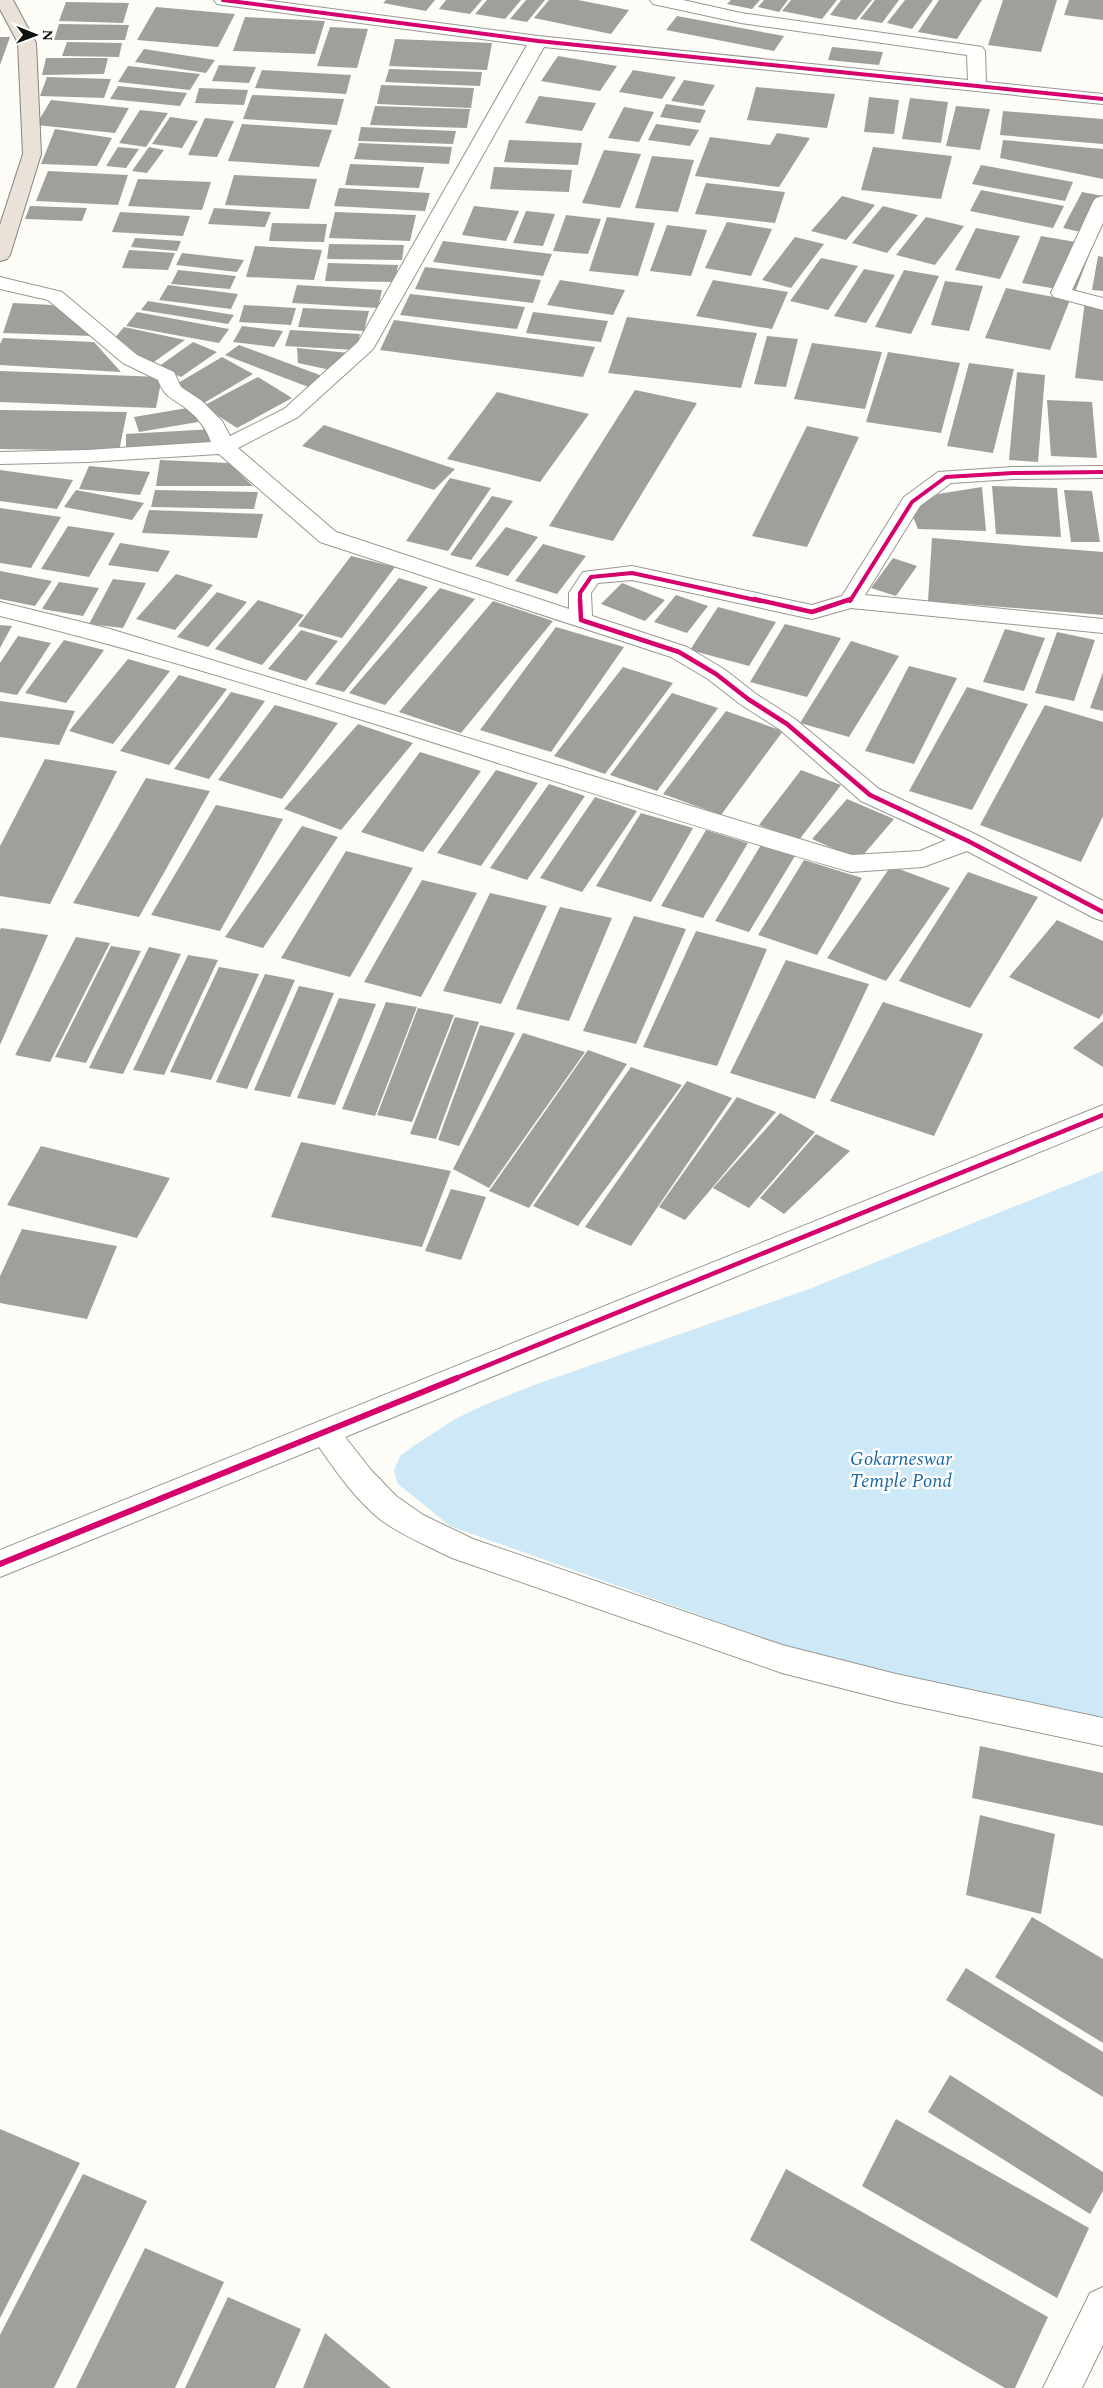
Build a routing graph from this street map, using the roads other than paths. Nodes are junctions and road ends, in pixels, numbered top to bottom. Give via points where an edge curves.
1 (4, 0) edge
2 (223, 0) edge
3 (659, 0) edge
4 (538, 41) junction
5 (977, 86) junction
6 (1103, 99) edge
7 (1103, 202) edge
8 (0, 255) edge
9 (0, 283) edge
10 (1103, 304) edge
11 (224, 448) junction
12 (0, 458) edge
13 (1103, 472) edge
14 (850, 601) junction
15 (0, 609) edge
16 (581, 620) junction
17 (1103, 626) edge
18 (968, 841) junction
19 (1103, 912) edge
20 (1103, 1115) edge
21 (324, 1431) junction
22 (0, 1564) edge
23 (1103, 1732) edge
24 (1103, 2306) edge
25 (1062, 2388) edge

1 - 8 highway via 26,43 32,154
2 - 4 street
3 - 5 street via 741,18 976,52
4 - 5 street
4 - 11 street via 366,345 291,413
5 - 6 street
7 - 10 street via 1061,293
9 - 11 street via 56,296 130,359 167,376 172,390 195,405 215,425
11 - 12 street
11 - 16 street via 328,537
13 - 14 street via 1013,472 946,477 912,502
14 - 16 street via 812,612 632,573 591,577 580,593
14 - 17 street
15 - 18 street via 196,662 851,864 923,859
16 - 18 street via 679,652 787,724 870,795
18 - 19 street
20 - 21 street
21 - 22 street
21 - 23 street via 359,1480 386,1506 463,1549 782,1658 896,1688
24 - 25 street

